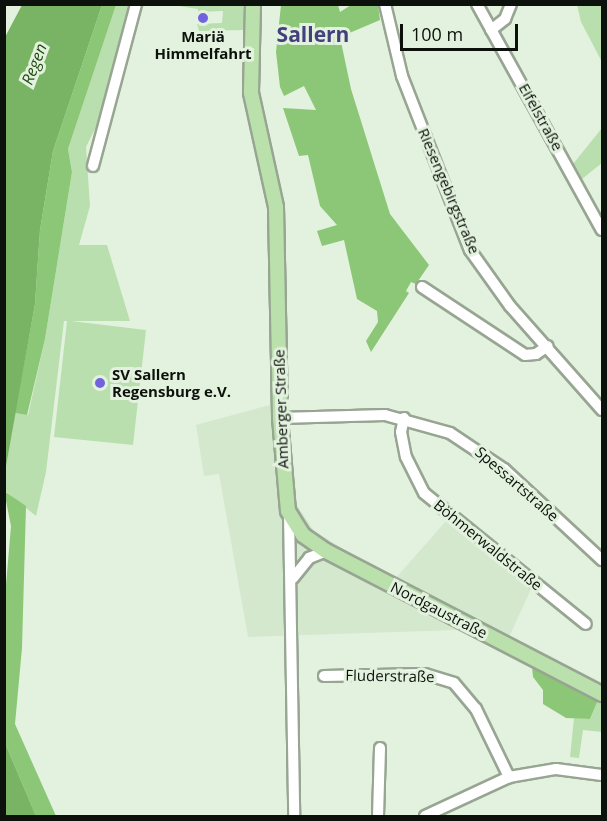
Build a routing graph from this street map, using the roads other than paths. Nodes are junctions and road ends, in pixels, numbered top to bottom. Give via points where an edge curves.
1 (136, 4) edge
2 (253, 4) edge
3 (385, 4) edge
4 (477, 4) edge
5 (511, 4) edge
6 (491, 30) junction
7 (93, 166) dead end
8 (603, 230) edge
9 (422, 287) dead end
10 (548, 346) junction
11 (603, 410) edge
12 (280, 418) junction
13 (404, 418) junction
14 (288, 511) junction
15 (326, 551) junction
16 (603, 560) edge
17 (292, 578) junction
18 (586, 624) dead end
19 (324, 676) dead end
20 (603, 694) edge
21 (380, 748) dead end
22 (603, 775) edge
23 (509, 777) junction
24 (294, 816) edge
25 (378, 816) edge
26 (425, 816) edge

1 - 7 street
2 - 12 main road, Amberger Straße via 251,93 276,207
3 - 10 street, Riesengebirgstraße via 402,76 470,250 504,298
4 - 6 street, Eifelstraße
5 - 6 street via 505,19
6 - 8 street, Eifelstraße
9 - 10 street via 525,355 536,354
10 - 11 street, Riesengebirgstraße
12 - 13 street, Spessartstraße via 343,413
12 - 14 main road, Amberger Straße
13 - 16 street, Spessartstraße via 450,433 481,450
13 - 18 street, Böhmerwaldstraße via 401,432 406,457 424,493
14 - 15 main road, Nordgaustraße via 303,536
14 - 17 street, Amberger Straße
15 - 17 street via 309,558
15 - 20 main road, Nordgaustraße
17 - 24 street, Amberger Straße
19 - 23 street, Fluderstraße via 425,674 454,683 476,709
21 - 25 street
22 - 23 street via 556,769
23 - 26 street

